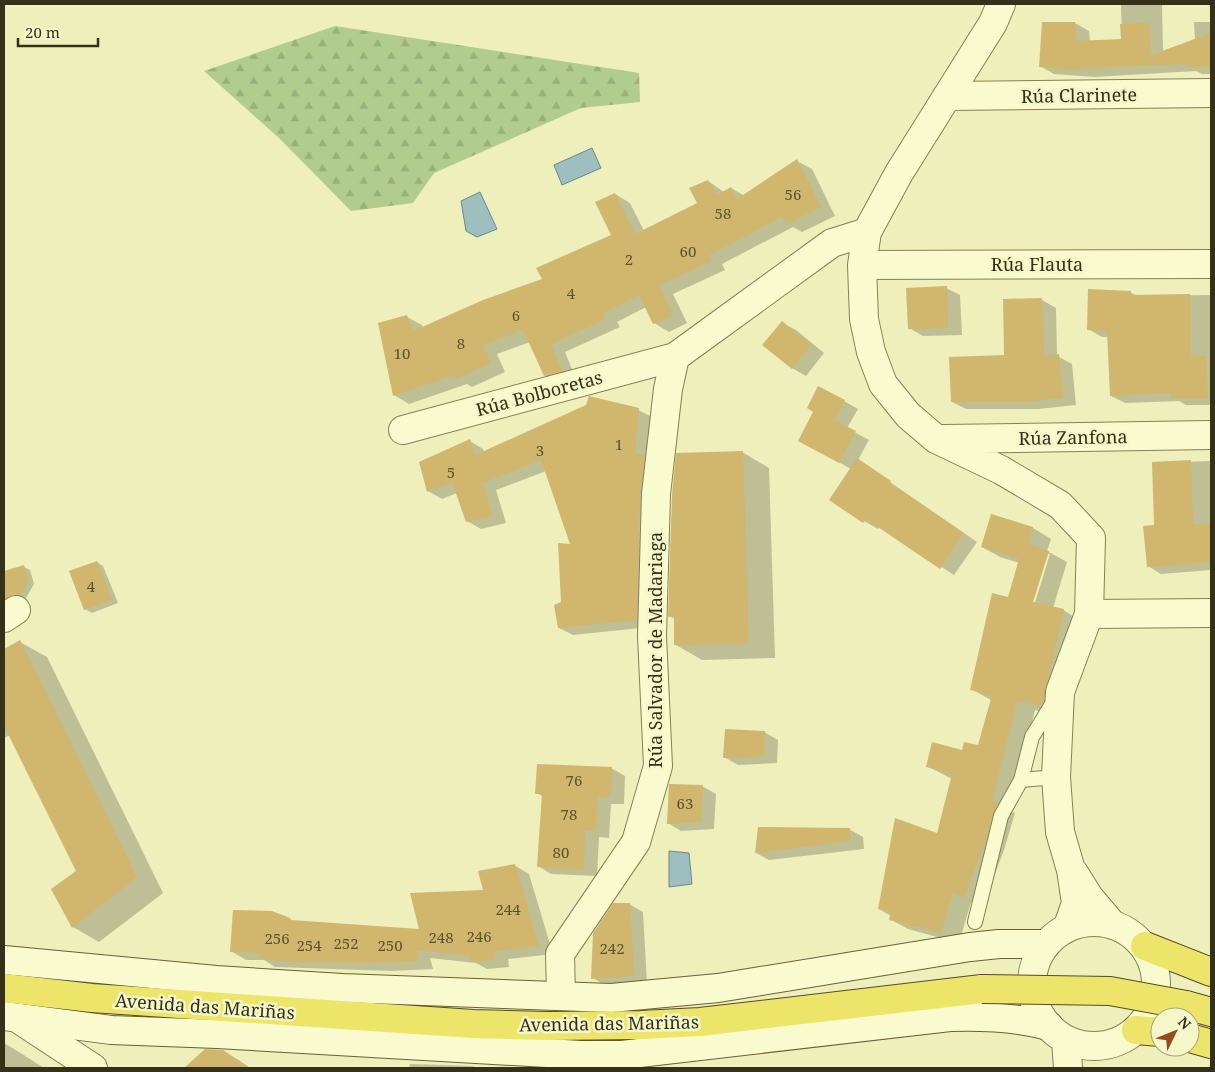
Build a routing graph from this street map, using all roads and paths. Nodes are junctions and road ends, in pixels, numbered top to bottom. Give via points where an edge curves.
1 (1001, 4) edge
2 (1211, 93) edge
3 (947, 96) junction
4 (867, 232) junction
5 (1211, 264) edge
6 (862, 265) junction
7 (675, 357) junction
8 (403, 430) dead end
9 (1211, 435) edge
10 (936, 439) junction
11 (1089, 614) junction
12 (1211, 614) edge
13 (1060, 692) junction
14 (1056, 777) junction
15 (1021, 780) junction
16 (1071, 870) junction
17 (975, 922) dead end
18 (1111, 923) junction
19 (1068, 926) junction
20 (1046, 944) junction
21 (1145, 946) junction
22 (4, 960) edge
23 (1211, 972) edge
24 (4, 988) edge
25 (561, 995) junction
26 (1193, 1007) edge
27 (11, 1017) edge
28 (1148, 1031) edge
29 (1058, 1033) junction
30 (1106, 1045) junction
31 (583, 1062) edge
32 (93, 1068) edge
33 (1068, 1068) edge
34 (1085, 1068) edge

1 - 3 street via 994,23
2 - 3 street, Rúa Clarinete
3 - 4 street
4 - 6 street
4 - 7 street via 832,243
5 - 6 street, Rúa Flauta
6 - 10 street via 864,319 871,352 883,384 908,414
7 - 8 street, Rúa Bolboretas
7 - 25 street, Rúa Salvador de Madariaga via 668,389 656,494 652,636 658,766 636,842 560,954
9 - 10 street, Rúa Zanfona
10 - 11 street via 1001,470 1060,505 1091,538
11 - 12 street
11 - 13 street
13 - 14 street
13 - 15 lane via 1032,737
14 - 15 lane
14 - 16 street via 1060,832
15 - 17 lane via 1002,816
16 - 18 street
16 - 19 street via 1076,903
18 - 19 street via 1096,921
18 - 21 street via 1130,932
19 - 20 street
20 - 25 street via 970,947 718,988 611,998
20 - 29 street via 1036,959 1032,985 1038,1011
21 - 23 highway
21 - 28 street via 1157,981 1155,999 1148,1016
22 - 25 street via 236,982
24 - 26 highway, Avenida das Mariñas, bridge via 92,998 473,1024 548,1026 700,1022 982,989 1110,991
27 - 31 street via 111,1030 217,1034
27 - 32 street
28 - 30 street
29 - 30 street via 1093,1046
29 - 31 street via 1033,1022 950,1017 622,1054
29 - 33 street
30 - 34 street

